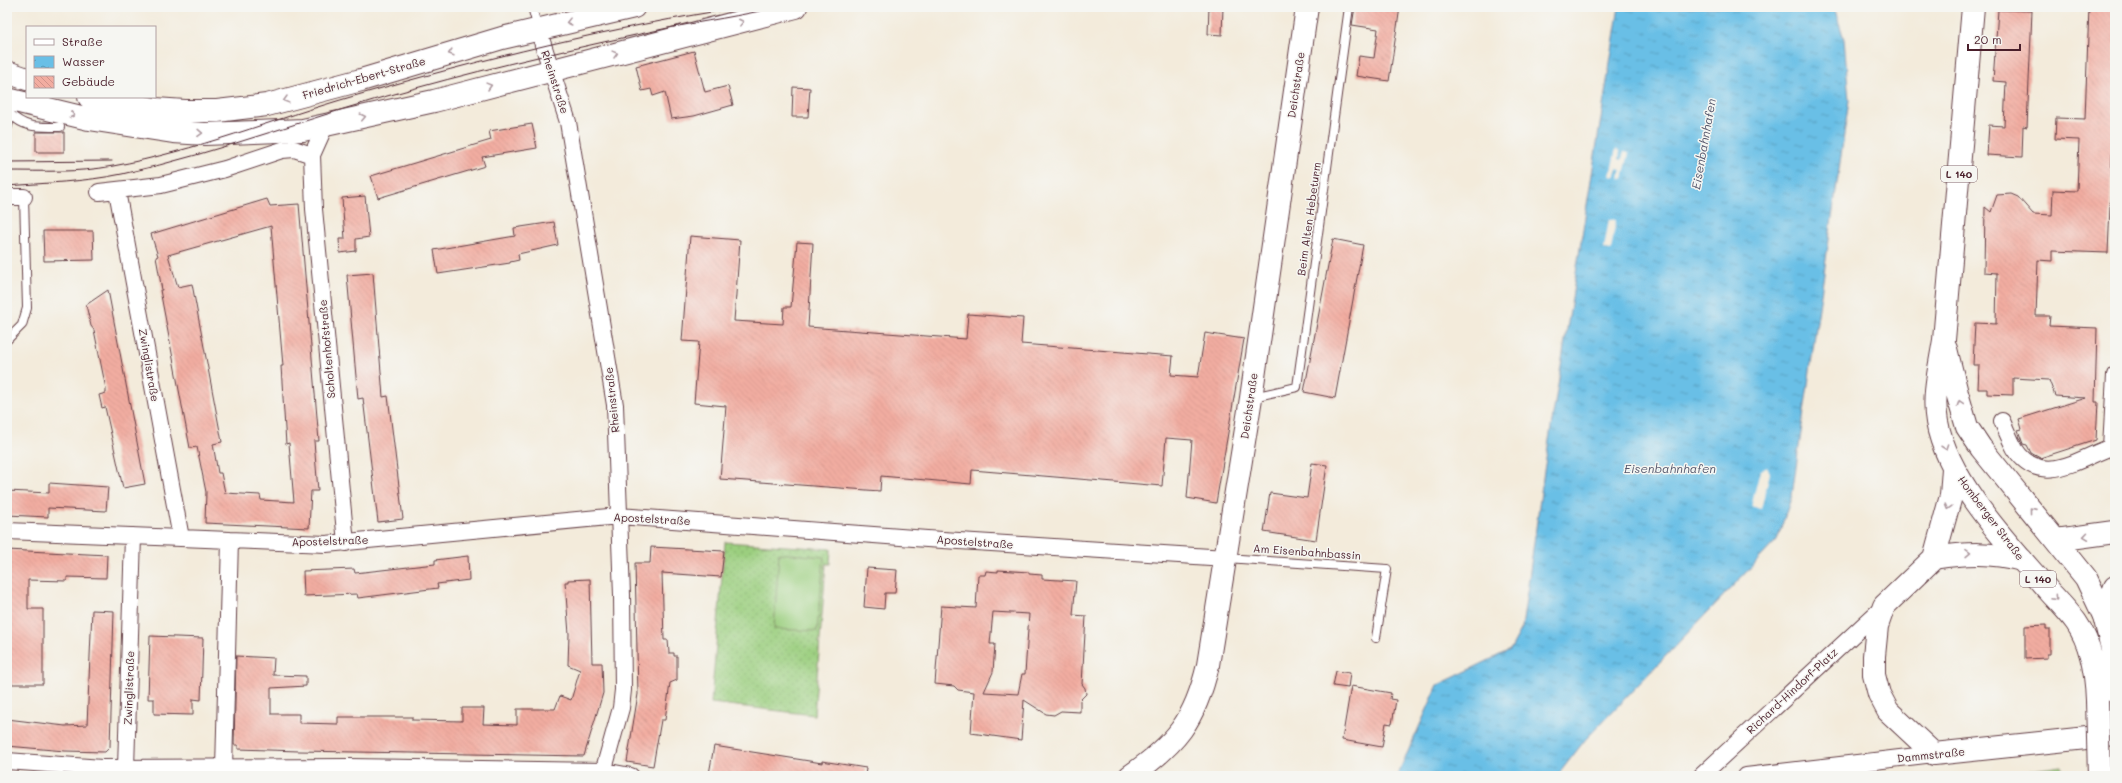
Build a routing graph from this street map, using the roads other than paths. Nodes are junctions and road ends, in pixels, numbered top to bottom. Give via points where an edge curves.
1 (532, 7) edge
2 (634, 7) edge
3 (796, 7) edge
4 (1307, 7) edge
5 (1349, 7) edge
6 (1973, 7) edge
7 (538, 29) junction
8 (552, 71) junction
9 (7, 72) edge
10 (26, 79) edge
11 (94, 98) edge
12 (8, 107) edge
13 (325, 126) junction
14 (60, 127) dead end
15 (7, 129) edge
16 (312, 155) junction
17 (117, 191) junction
18 (99, 192) dead end
19 (24, 197) joint
20 (7, 198) edge
21 (7, 340) edge
22 (1944, 340) junction
23 (2115, 375) edge
24 (1251, 398) junction
25 (2002, 421) dead end
26 (2113, 449) edge
27 (1953, 468) junction
28 (619, 516) junction
29 (7, 531) edge
30 (2115, 532) edge
31 (133, 536) junction
32 (180, 538) junction
33 (230, 540) junction
34 (2056, 540) junction
35 (346, 543) junction
36 (1226, 558) junction
37 (1934, 558) junction
38 (2022, 560) junction
39 (2115, 587) edge
40 (1884, 606) junction
41 (2104, 616) junction
42 (1376, 638) dead end
43 (2106, 700) edge
44 (2115, 724) edge
45 (2115, 735) edge
46 (1934, 754) junction
47 (7, 761) edge
48 (126, 768) junction
49 (224, 768) junction
50 (169, 772) edge
51 (349, 772) edge
52 (603, 774) edge
53 (631, 776) edge
54 (1130, 776) edge
55 (1701, 776) edge
56 (1746, 776) edge
57 (2099, 776) edge

1 - 7 lane
2 -> 7 main road, Friedrich-Ebert-Straße
8 -> 3 main road
4 - 24 main road, Deichstraße
5 - 24 lane, Beim Alten Hebeturm via 1297,387
6 - 22 main road, Homberger Straße / L 140
7 - 8 street, Rheinstraße
7 -> 11 main road, Friedrich-Ebert-Straße via 267,105 186,111 155,109
13 -> 8 main road
8 - 28 street, Rheinstraße via 568,122 615,405
9 - 10 main road
12 -> 13 main road via 173,132 239,133 303,130
12 - 14 lane via 19,123 29,127
12 - 15 lane
13 - 16 street
16 - 17 street via 294,149 282,150 194,177
16 - 35 street, Scholtenhofstraße via 315,217
17 - 18 street
17 - 32 street, Zwinglistraße
19 - 20 street
19 - 21 lane via 27,308 22,325
22 -> 27 main road, Homberger Straße / L 140 via 1937,383 1937,421
34 -> 22 main road, Homberger Straße / L 140 via 1967,427
23 - 26 street
24 - 36 main road, Deichstraße
25 - 26 street via 2015,449 2031,466 2047,470
27 -> 37 main road via 1951,496
27 - 38 main road, Homberger Straße / L 140
28 - 35 street, Apostelstraße
28 - 36 street, Apostelstraße
28 - 52 street, Rheinstraße via 623,690
29 - 31 street, Apostelstraße
30 -> 34 main road
31 - 32 street, Apostelstraße
31 - 48 street, Zwinglistraße
32 - 33 street, Apostelstraße
33 - 35 street, Apostelstraße
33 - 49 street
34 - 41 main road, Homberger Straße / L 140 via 2086,578
36 - 42 lane, Am Eisenbahnbassin via 1387,569
36 - 54 main road, Deichstraße via 1203,689 1177,738 1158,756
37 -> 38 main road via 1966,553 2003,555
37 - 40 main road, Richard-Hindorf-Platz
38 -> 43 main road, Homberger Straße / L 140 via 2076,622 2089,648 2096,677
39 - 41 main road
40 - 46 main road, Richard-Hindorf-Platz via 1877,626 1874,656 1874,675 1879,694 1888,711
40 - 55 street, Richard-Hindorf-Platz
41 - 43 main road, Homberger Straße / L 140 via 2112,648
43 - 44 main road, L 140
43 - 57 main road, L 140, bridge
45 - 46 main road, Dammstraße
46 - 56 street, Dammstraße
47 - 48 street
48 - 50 street
49 - 50 street
49 - 51 street
51 - 52 street
52 - 53 street

